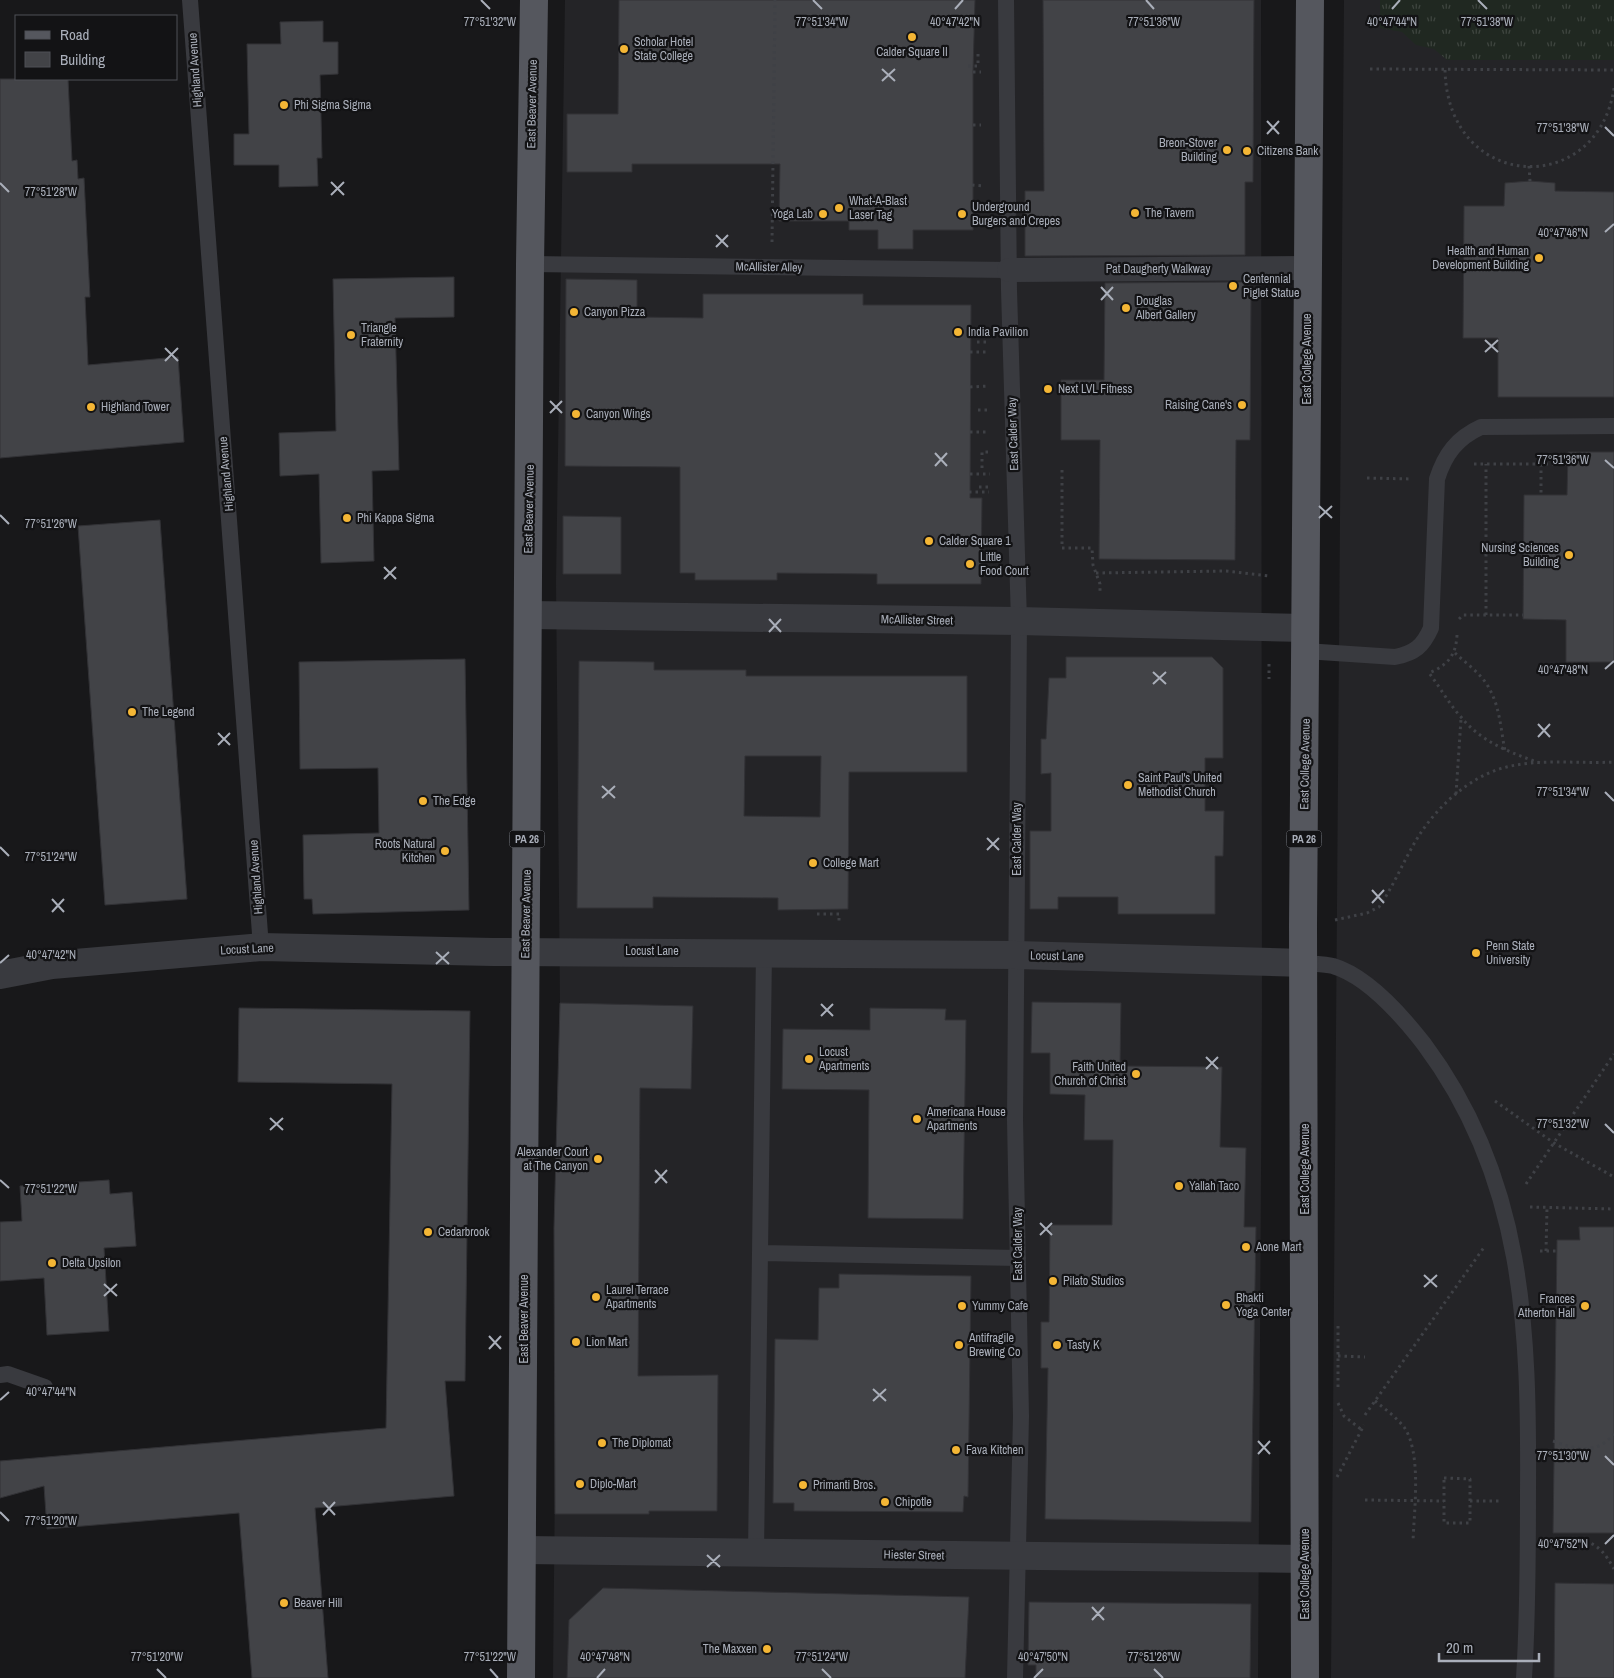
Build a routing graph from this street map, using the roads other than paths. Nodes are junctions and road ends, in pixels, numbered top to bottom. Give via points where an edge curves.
1 (190, 0) edge
2 (534, 0) edge
3 (1006, 0) edge
4 (1310, 0) edge
5 (530, 264) junction
6 (1308, 268) junction
7 (1009, 270) junction
8 (1614, 426) edge
9 (528, 615) junction
10 (1019, 621) junction
11 (1305, 639) junction
12 (261, 947) junction
13 (526, 951) junction
14 (764, 952) junction
15 (1016, 956) junction
16 (1305, 963) junction
17 (0, 975) edge
18 (760, 1253) junction
19 (1018, 1258) junction
20 (0, 1375) edge
21 (45, 1387) dead end
22 (523, 1550) junction
23 (756, 1553) junction
24 (1018, 1556) junction
25 (1305, 1559) junction
26 (521, 1678) edge
27 (1015, 1678) edge
28 (1305, 1678) edge
29 (1524, 1678) edge

1 - 12 lane, Highland Avenue
2 - 5 main road, East Beaver Avenue / PA 26
3 - 7 lane, East Calder Way
4 - 6 main road, East College Avenue / PA 26
5 - 7 lane, McAllister Alley
5 - 9 main road, East Beaver Avenue / PA 26
6 - 7 street, Pat Daugherty Walkway
6 - 11 main road, East College Avenue / PA 26
7 - 10 lane, East Calder Way
8 - 11 lane via 1482,427 1466,434 1452,446 1437,479 1432,628 1423,645 1410,654 1395,657
9 - 10 street, McAllister Street
9 - 13 main road, East Beaver Avenue / PA 26
10 - 11 street, McAllister Street
10 - 15 lane, East Calder Way
11 - 16 main road, East College Avenue / PA 26
12 - 13 street, Locust Lane
12 - 17 street, Locust Lane via 52,965
13 - 14 street, Locust Lane
13 - 22 main road, East Beaver Avenue / PA 26
14 - 15 street, Locust Lane
14 - 18 lane
15 - 16 street, Locust Lane
15 - 19 lane, East Calder Way
16 - 25 main road, East College Avenue / PA 26
16 - 29 lane via 1334,966 1355,977 1408,1022 1441,1067 1468,1113 1506,1218 1516,1260 1528,1383
18 - 19 lane
18 - 23 lane
19 - 24 lane, East Calder Way
20 - 21 lane via 8,1374
22 - 23 street, Hiester Street
22 - 26 main road, East Beaver Avenue / PA 26
23 - 24 street, Hiester Street
24 - 25 street, Hiester Street
24 - 27 lane, East Calder Way
25 - 28 main road, East College Avenue / PA 26

